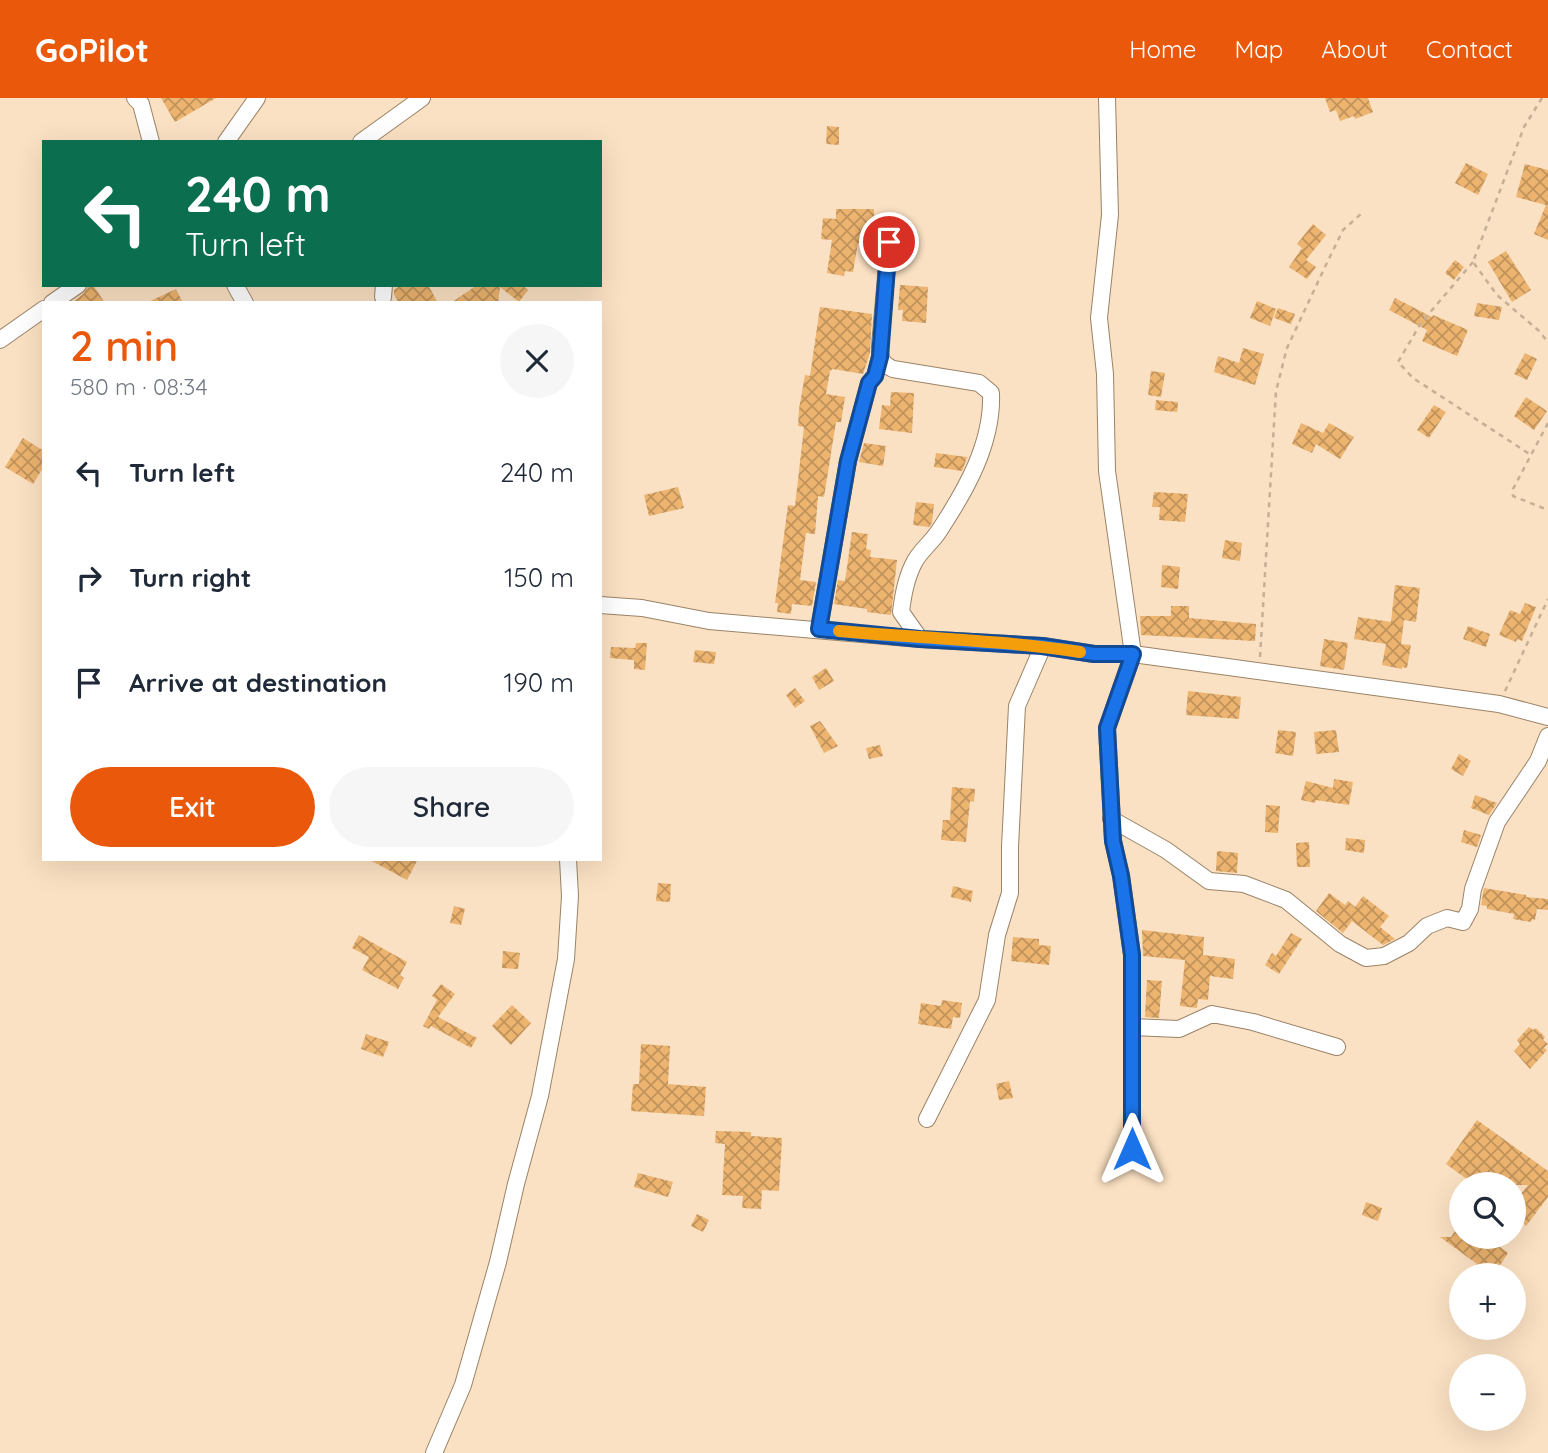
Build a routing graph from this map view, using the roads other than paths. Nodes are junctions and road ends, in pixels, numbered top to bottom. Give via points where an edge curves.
1 (135, 98) edge
2 (257, 98) edge
3 (422, 98) edge
4 (1107, 98) edge
5 (150, 140) edge
6 (227, 140) edge
7 (364, 140) edge
8 (889, 242) dead end
9 (75, 287) edge
10 (55, 301) edge
11 (42, 310) edge
12 (0, 340) edge
13 (880, 357) junction
14 (602, 605) edge
15 (819, 629) junction
16 (920, 639) junction
17 (1042, 646) junction
18 (1133, 654) junction
19 (1548, 717) edge
20 (1548, 736) edge
21 (1111, 819) junction
22 (568, 861) edge
23 (1132, 1027) junction
24 (1336, 1047) dead end
25 (927, 1119) dead end
26 (1132, 1149) dead end
27 (434, 1453) edge

1 - 5 street via 141,104
2 - 6 street
3 - 7 street
4 - 18 street via 1110,215 1099,318 1107,471
8 - 13 street
9 - 10 street
11 - 12 street
13 - 15 street via 848,461
13 - 16 street via 893,369 979,383 991,393 986,442 969,480 938,533 915,560 905,585 901,612
14 - 15 street via 709,621
15 - 16 street
16 - 17 street
17 - 18 street
17 - 25 street via 1017,706 1010,893 987,1000
18 - 19 street via 1499,704
18 - 21 street via 1107,728
20 - 21 street via 1538,761 1497,822 1463,922 1447,918 1427,926 1409,943 1384,956 1366,958 1340,944 1286,900 1244,884 1209,881
21 - 23 street via 1132,955
22 - 27 street via 566,959 540,1096 463,1385
23 - 24 street via 1179,1029 1212,1014
23 - 26 street

